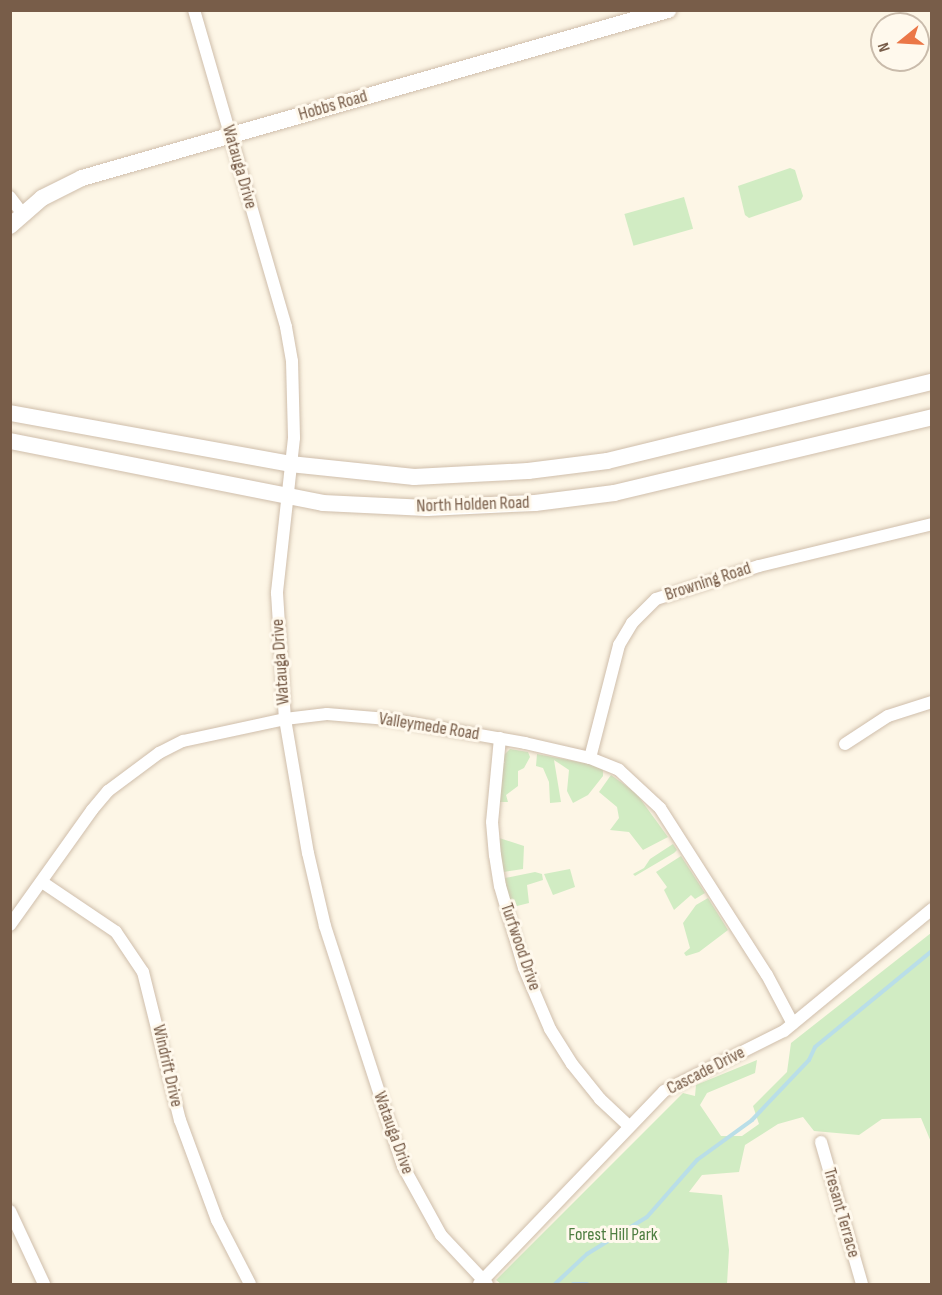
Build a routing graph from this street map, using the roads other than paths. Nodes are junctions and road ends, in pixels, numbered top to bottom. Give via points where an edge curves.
1 (194, 10) edge
2 (668, 10) edge
3 (642, 14) edge
4 (230, 135) junction
5 (10, 197) edge
6 (23, 213) junction
7 (10, 226) edge
8 (932, 382) edge
9 (10, 413) edge
10 (932, 417) edge
11 (10, 441) edge
12 (290, 464) junction
13 (286, 496) junction
14 (932, 524) edge
15 (932, 702) edge
16 (285, 719) junction
17 (500, 738) junction
18 (845, 744) dead end
19 (590, 758) junction
20 (42, 882) junction
21 (932, 909) edge
22 (10, 925) edge
23 (793, 1024) junction
24 (629, 1126) junction
25 (821, 1142) dead end
26 (10, 1211) edge
27 (482, 1283) edge
28 (44, 1284) edge
29 (250, 1284) edge
30 (862, 1284) edge

1 - 4 street, Watauga Drive
2 - 3 main road, Hobbs Road
3 - 4 main road, Hobbs Road
4 - 6 main road, Hobbs Road via 82,178 42,198
4 - 12 street, Watauga Drive via 286,327 296,405
5 - 6 street
6 - 7 main road, Hobbs Road
8 - 12 main road, North Holden Road via 607,461 528,471 414,477
9 - 12 main road, North Holden Road
10 - 13 main road, North Holden Road via 614,493 535,504 427,508
11 - 13 main road, North Holden Road
12 - 13 street, Watauga Drive
13 - 16 street, Watauga Drive via 277,593
14 - 19 street, Browning Road via 759,566 656,599 632,623 618,645
15 - 18 street via 888,716
16 - 17 street, Valleymede Road via 327,714 388,719
16 - 20 street, Valleymede Road via 183,741 159,753 108,791
16 - 27 street, Watauga Drive via 325,926 403,1166 441,1235
17 - 19 street, Valleymede Road
17 - 24 street, Turfwood Drive via 492,822 495,855 519,952 550,1029 600,1099
19 - 23 street, Valleymede Road via 619,770 660,808 767,975
20 - 22 street, Valleymede Road
20 - 29 street, Windrift Drive via 116,932 143,972 187,1140 217,1220
21 - 23 street, Cascade Drive
23 - 24 street, Cascade Drive via 763,1043 664,1091
24 - 27 street, Cascade Drive
25 - 30 street, Tresant Terrace
26 - 28 street

